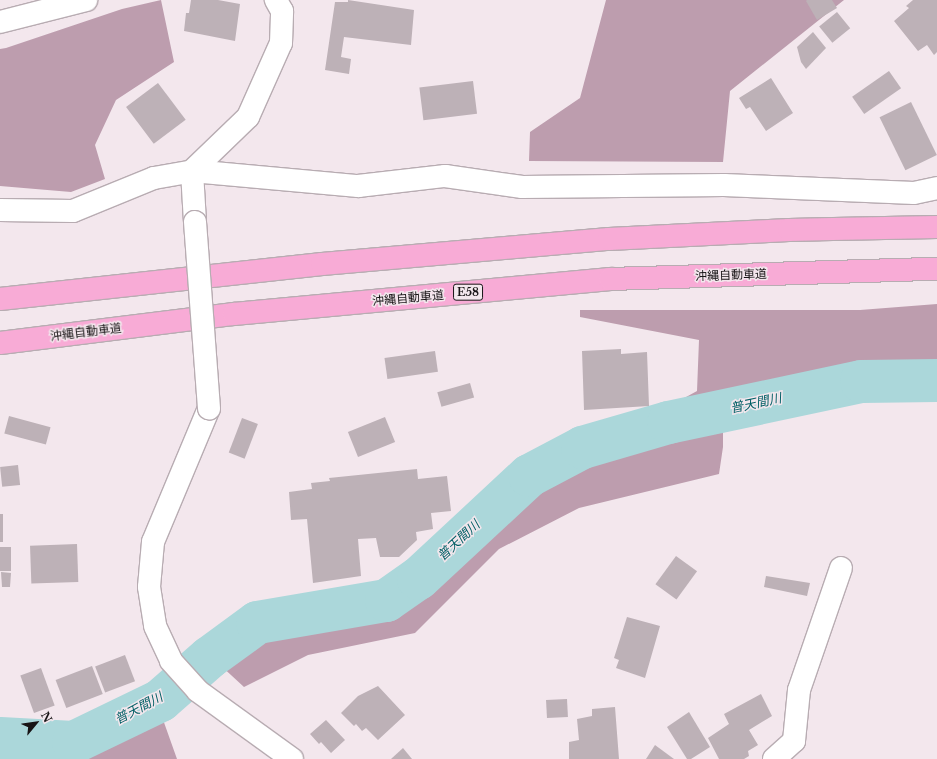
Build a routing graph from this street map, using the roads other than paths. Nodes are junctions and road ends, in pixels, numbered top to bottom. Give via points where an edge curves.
1 (86, 0) edge
2 (276, 0) edge
3 (0, 22) edge
4 (192, 171) junction
5 (937, 188) edge
6 (0, 210) edge
7 (937, 227) edge
8 (937, 269) edge
9 (0, 299) edge
10 (0, 342) edge
11 (841, 568) dead end
12 (292, 759) edge
13 (774, 759) edge

1 - 3 street
2 - 4 street via 282,12 281,43 248,117
4 - 5 street via 358,186 445,176 522,187 724,185 914,193
4 - 6 street via 154,178 73,211
4 - 12 street, bridge via 209,408 153,542 149,587 155,626 171,661 198,691
7 - 9 highway via 790,230 609,239 322,264
8 - 10 highway, 沖縄自動車道 / E58 via 610,279 234,314
11 - 13 street via 799,690 794,741

